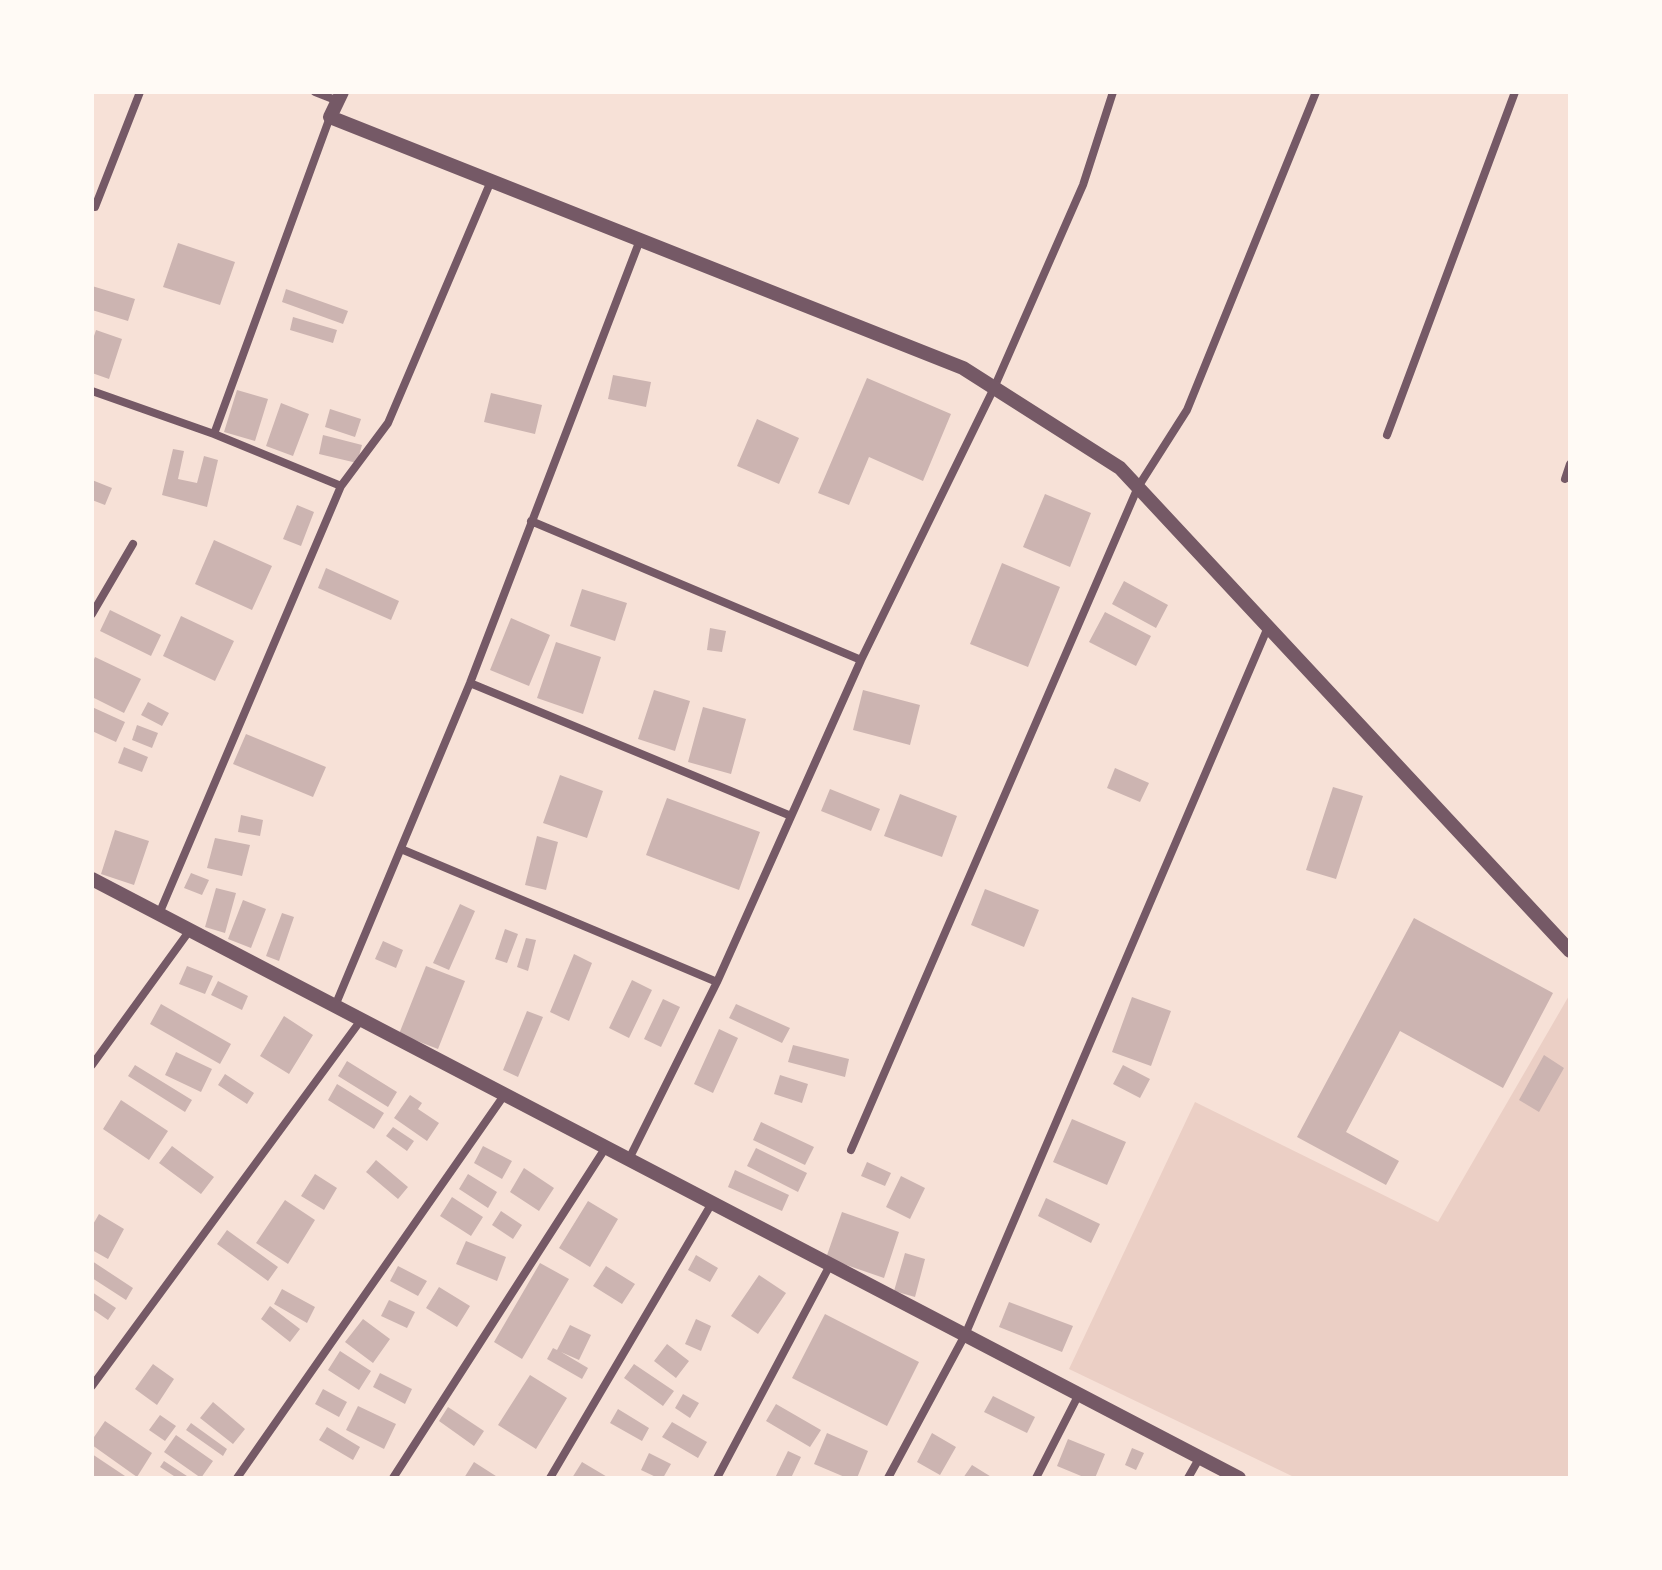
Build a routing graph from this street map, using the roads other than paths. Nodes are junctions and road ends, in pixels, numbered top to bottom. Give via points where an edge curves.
1 (140, 92) edge
2 (315, 92) edge
3 (1113, 92) edge
4 (1316, 92) edge
5 (1515, 92) edge
6 (340, 96) edge
7 (330, 117) junction
8 (491, 181) junction
9 (93, 209) edge
10 (640, 240) junction
11 (994, 388) junction
12 (92, 391) edge
13 (214, 434) junction
14 (1387, 435) dead end
15 (1570, 464) edge
16 (1565, 479) dead end
17 (341, 486) junction
18 (1138, 487) junction
19 (531, 521) junction
20 (133, 544) dead end
21 (92, 614) edge
22 (1269, 627) junction
23 (861, 660) junction
24 (470, 683) junction
25 (791, 816) junction
26 (401, 849) junction
27 (92, 879) edge
28 (159, 914) junction
29 (190, 930) junction
30 (1570, 951) edge
31 (717, 982) junction
32 (335, 1006) junction
33 (361, 1020) junction
34 (92, 1065) edge
35 (505, 1094) junction
36 (606, 1147) junction
37 (851, 1150) dead end
38 (629, 1159) junction
39 (712, 1203) junction
40 (830, 1265) junction
41 (965, 1335) junction
42 (92, 1386) edge
43 (1079, 1394) junction
44 (1200, 1457) junction
45 (237, 1478) edge
46 (393, 1478) edge
47 (550, 1478) edge
48 (717, 1478) edge
49 (888, 1478) edge
50 (1036, 1478) edge
51 (1188, 1478) edge
52 (1239, 1478) edge

1 - 9 street
2 - 6 street
3 - 11 street via 1083,185
4 - 18 street via 1187,410
5 - 14 street
6 - 7 street
7 - 8 street
7 - 13 street
8 - 10 street
8 - 17 street via 388,423
10 - 11 street via 963,368
10 - 19 street
11 - 18 street via 1120,468
11 - 23 street
12 - 13 street
13 - 17 street
15 - 16 street
17 - 28 street
18 - 22 street
18 - 37 street
19 - 23 street
19 - 24 street
20 - 21 street
22 - 30 street
22 - 41 street
23 - 25 street
24 - 25 street
24 - 26 street
25 - 31 street
26 - 31 street
26 - 32 street
27 - 28 street
28 - 29 street
29 - 32 street
29 - 34 street
31 - 38 street
32 - 33 street
33 - 35 street
33 - 42 street
35 - 36 street
35 - 45 street
36 - 38 street
36 - 46 street
38 - 39 street
39 - 40 street
39 - 47 street
40 - 41 street
40 - 48 street
41 - 43 street
41 - 49 street
43 - 44 street
43 - 50 street
44 - 51 street
44 - 52 street

